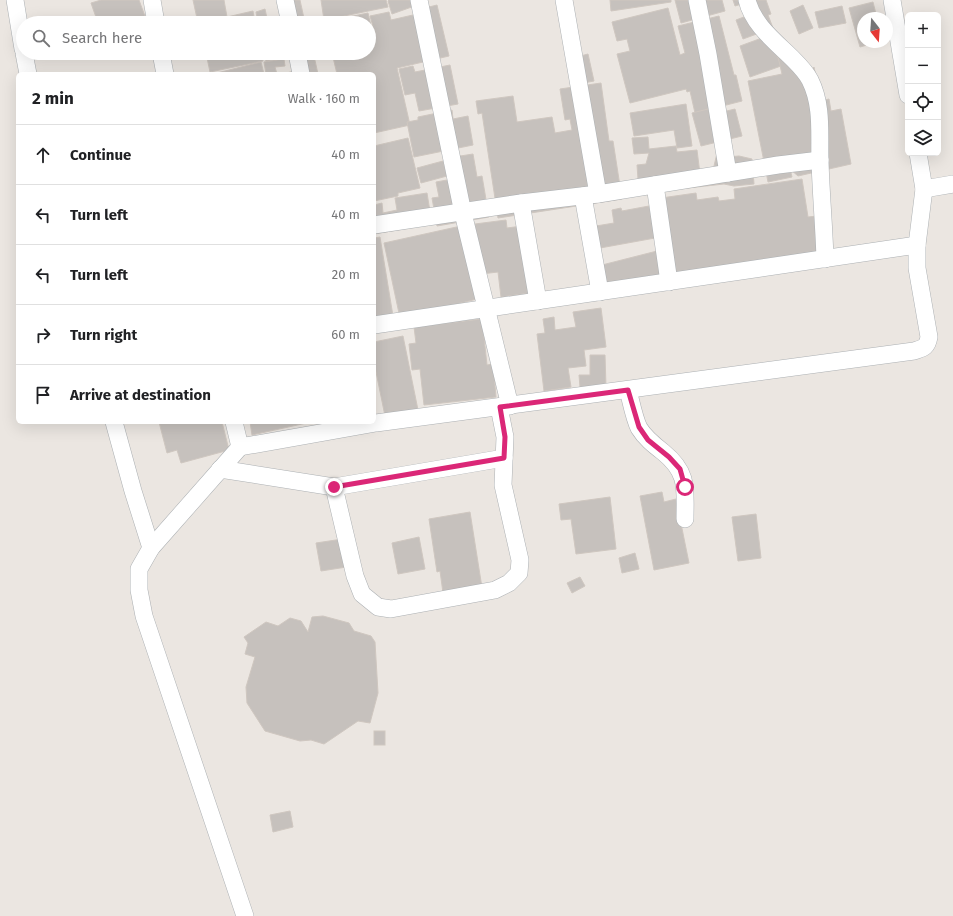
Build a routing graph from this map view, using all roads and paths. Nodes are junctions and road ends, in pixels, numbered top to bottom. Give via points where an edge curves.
1 (15, 0) edge
2 (152, 0) edge
3 (285, 0) edge
4 (419, 0) edge
5 (564, 0) edge
6 (697, 0) edge
7 (747, 0) edge
8 (892, 0) edge
9 (18, 16) edge
10 (155, 16) edge
11 (288, 16) edge
12 (25, 60) edge
13 (163, 60) edge
14 (298, 60) edge
15 (28, 72) edge
16 (165, 72) edge
17 (301, 72) edge
18 (906, 84) edge
19 (918, 156) edge
20 (820, 160) junction
21 (728, 173) junction
22 (953, 184) edge
23 (655, 185) junction
24 (924, 189) junction
25 (591, 195) junction
26 (521, 204) junction
27 (462, 213) junction
28 (376, 225) edge
29 (917, 244) junction
30 (825, 259) junction
31 (669, 282) junction
32 (600, 292) junction
33 (538, 301) junction
34 (487, 309) junction
35 (376, 325) edge
36 (628, 390) junction
37 (505, 406) junction
38 (376, 418) edge
39 (115, 424) edge
40 (234, 424) edge
41 (347, 424) edge
42 (240, 447) junction
43 (504, 458) junction
44 (220, 469) junction
45 (334, 487) junction
46 (685, 519) dead end
47 (151, 548) junction
48 (245, 916) edge

1 - 9 street
2 - 10 street
3 - 11 street
4 - 27 street
5 - 25 street
6 - 21 street
7 - 20 street via 760,26 802,68 810,80 816,97 821,129
8 - 18 street
12 - 15 street
13 - 16 street
14 - 17 street
19 - 24 street
20 - 21 street
20 - 30 street
21 - 23 street
22 - 24 street
23 - 25 street
23 - 31 street
24 - 29 street
25 - 26 street
25 - 32 street
26 - 27 street
26 - 33 street
27 - 28 street
27 - 34 street
29 - 30 street
29 - 36 street via 917,268 928,337 928,344 923,348
30 - 31 street
31 - 32 street
32 - 33 street
33 - 34 street
34 - 35 street
34 - 37 street
36 - 37 street
36 - 46 street via 639,427 648,440 680,469 685,487
37 - 38 street
37 - 43 street
39 - 47 street
40 - 42 street
41 - 42 street
42 - 44 street
43 - 45 street
43 - 45 street via 503,485 520,560 519,573 509,583 495,590 391,609 378,607 362,594 355,576
44 - 45 street
44 - 47 street
47 - 48 street via 140,569 139,590 144,616

